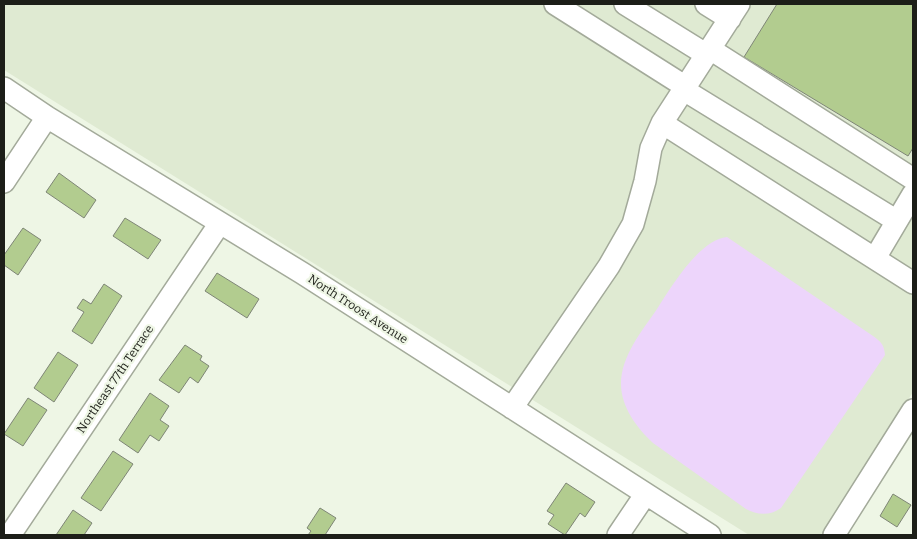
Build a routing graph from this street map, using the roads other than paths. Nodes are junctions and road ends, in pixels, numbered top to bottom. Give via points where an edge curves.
1 (554, 4) edge
2 (625, 4) edge
3 (706, 4) edge
4 (735, 11) edge
5 (708, 52) junction
6 (4, 88) edge
7 (685, 88) junction
8 (47, 117) junction
9 (662, 123) junction
10 (913, 179) edge
11 (4, 182) edge
12 (913, 194) edge
13 (897, 221) junction
14 (220, 222) junction
15 (875, 258) junction
16 (913, 283) edge
17 (512, 408) junction
18 (913, 410) edge
19 (645, 495) junction
20 (10, 535) edge
21 (618, 535) edge
22 (710, 535) edge
23 (834, 535) edge

1 - 7 street
2 - 5 street
3 - 4 street
4 - 5 street
5 - 7 street
5 - 10 street
6 - 8 street, North Troost Avenue
7 - 9 street
7 - 13 street
8 - 11 street
8 - 14 street, North Troost Avenue
9 - 15 street
9 - 17 street via 651,148 633,224 610,266
12 - 13 street
13 - 15 street
14 - 17 street, North Troost Avenue
14 - 20 street, Northeast 77th Terrace
15 - 16 street
17 - 19 street, North Troost Avenue
18 - 23 street
19 - 21 street
19 - 22 street, North Troost Avenue

